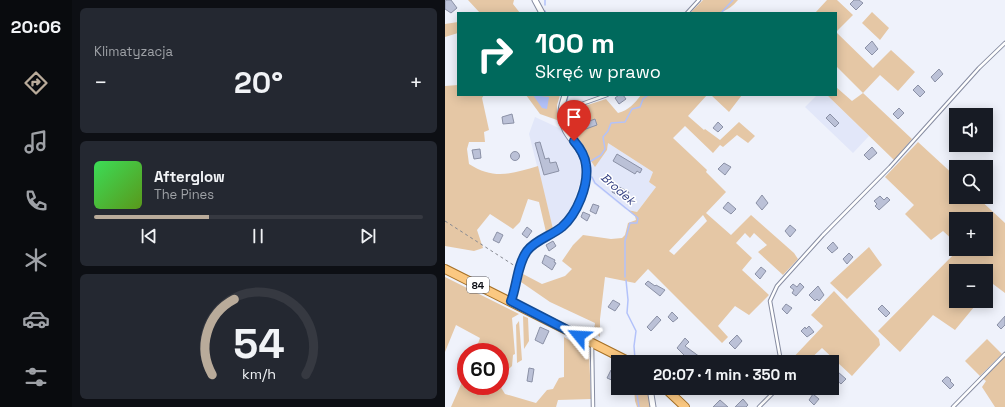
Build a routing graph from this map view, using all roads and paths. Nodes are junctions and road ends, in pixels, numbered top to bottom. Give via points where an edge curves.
1 (535, 0) edge
2 (699, 0) edge
3 (541, 12) edge
4 (688, 12) edge
5 (1005, 43) edge
6 (565, 96) edge
7 (604, 96) edge
8 (561, 111) junction
9 (445, 221) edge
10 (445, 269) edge
11 (520, 270) junction
12 (511, 301) junction
13 (592, 342) junction
14 (1005, 354) edge
15 (617, 355) edge
16 (780, 355) edge
17 (651, 395) edge
18 (672, 395) edge
19 (771, 395) edge
20 (593, 407) edge
21 (653, 407) edge
22 (685, 407) edge
23 (759, 407) edge
24 (953, 407) edge

1 - 3 street
2 - 4 lane
5 - 16 lane via 777,286 770,301
6 - 8 street
7 - 8 lane
8 - 11 street via 563,125 584,155 587,173 585,185 569,220 532,246 523,259
9 - 11 path
10 - 12 main road, 84
11 - 12 street
12 - 13 main road, 84
13 - 15 main road, 84
13 - 20 lane
14 - 24 lane
17 - 21 street
18 - 22 main road
19 - 23 lane

